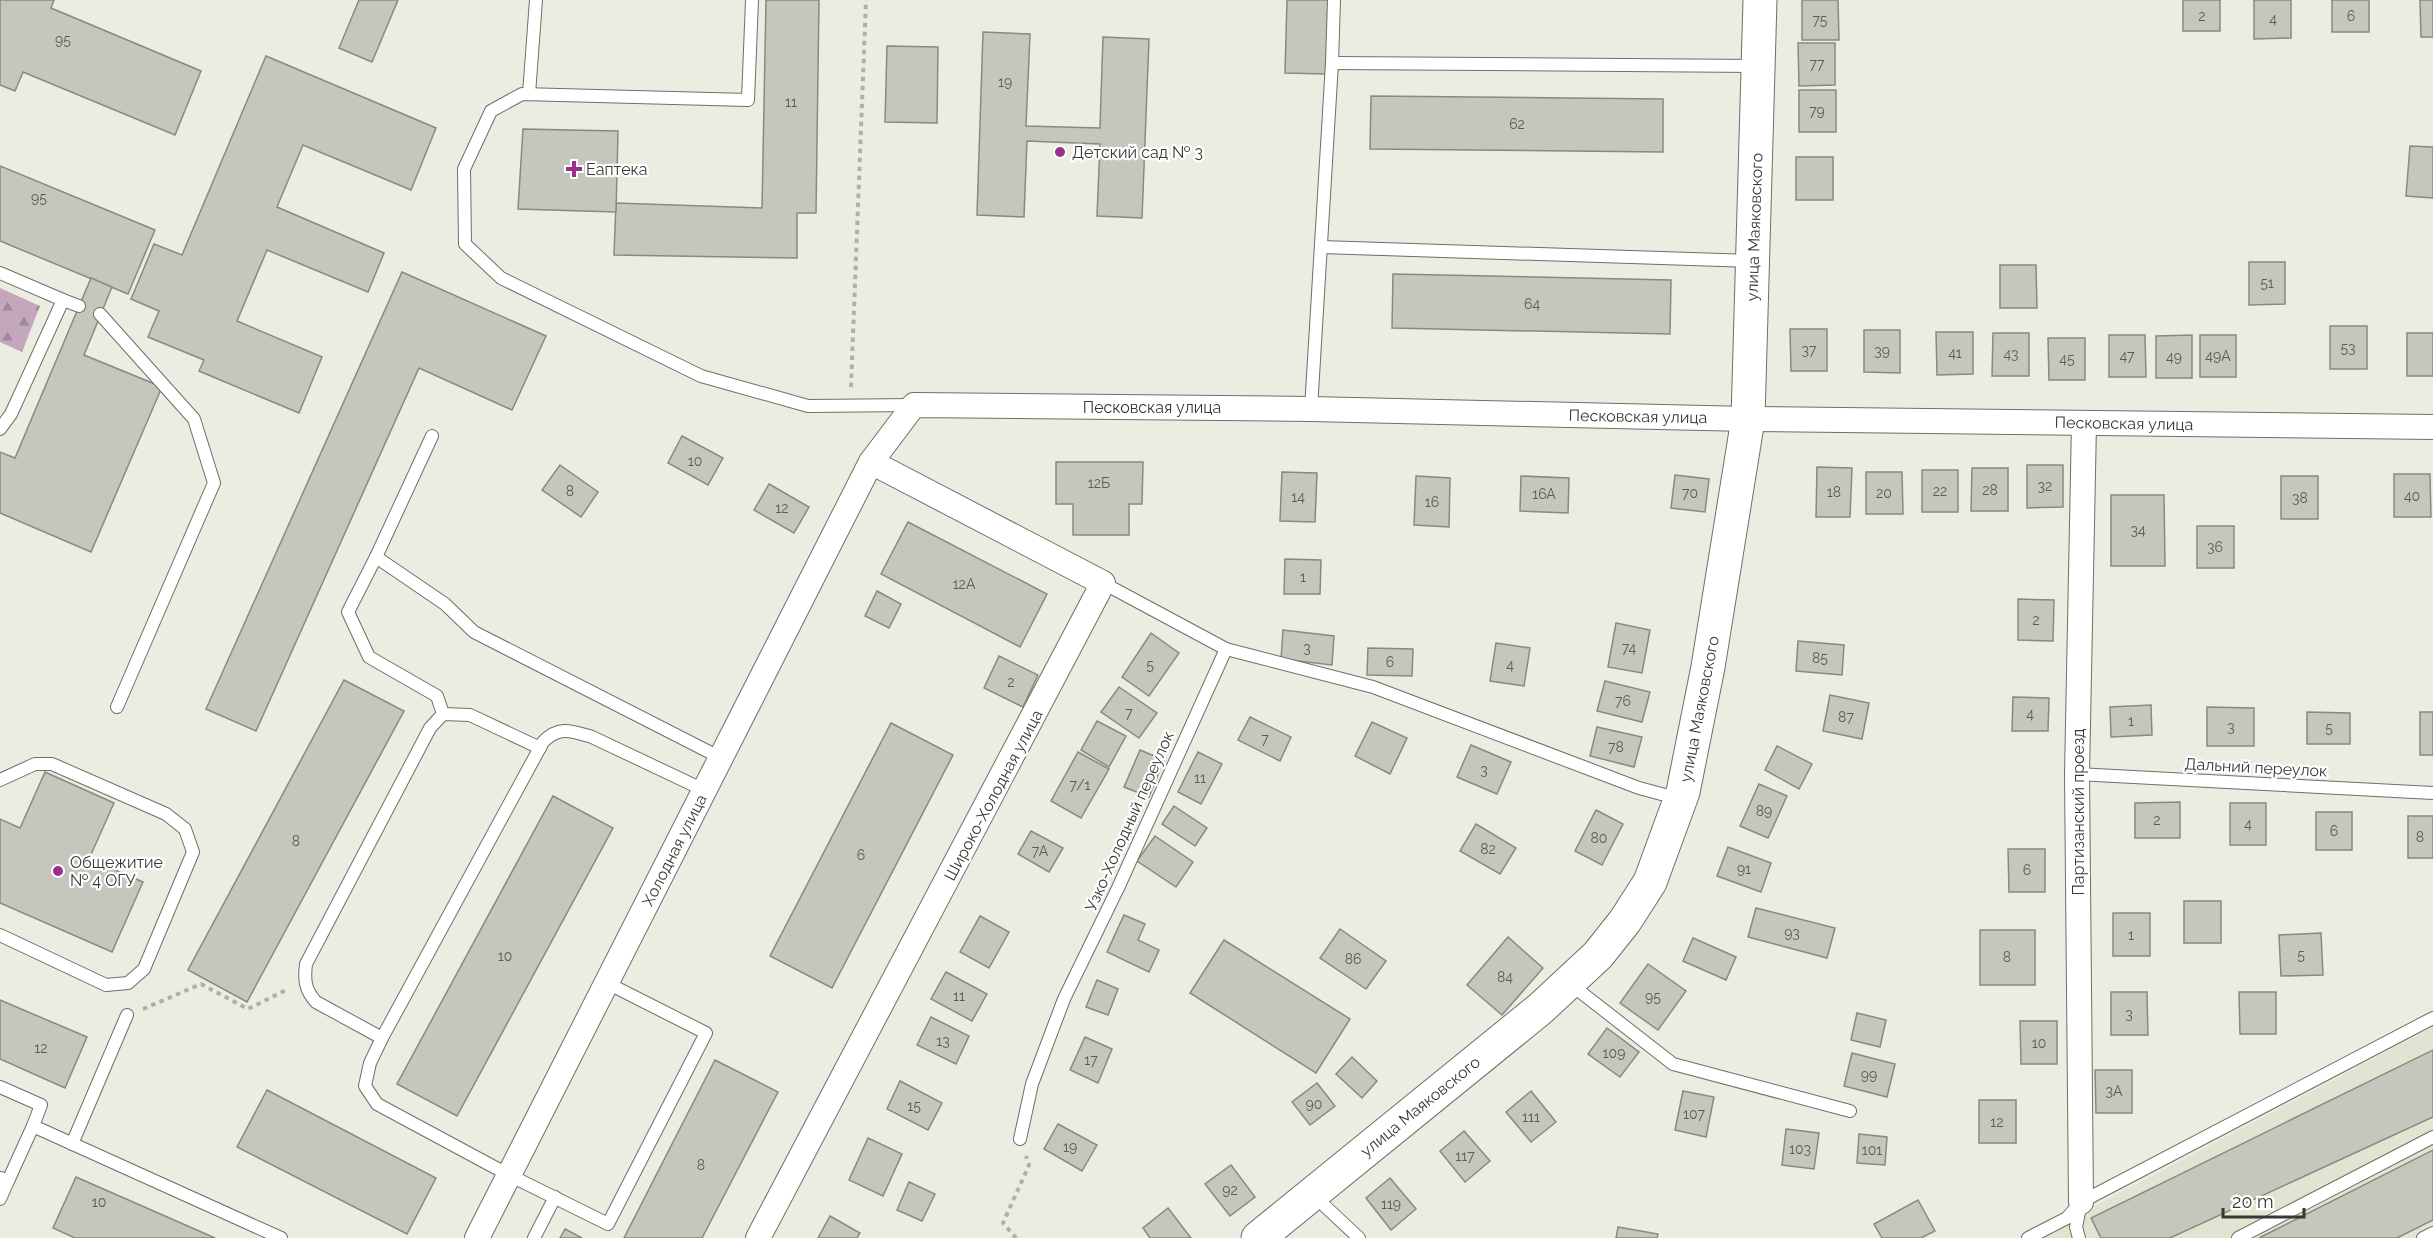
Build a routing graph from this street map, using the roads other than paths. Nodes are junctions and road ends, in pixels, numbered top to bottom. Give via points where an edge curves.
1 (536, 0) edge
2 (752, 0) edge
3 (1334, 0) edge
4 (1760, 0) edge
5 (1332, 63) junction
6 (1758, 66) junction
7 (529, 94) junction
8 (1321, 247) junction
9 (1753, 261) junction
10 (0, 273) edge
11 (63, 300) junction
12 (80, 306) dead end
13 (100, 314) dead end
14 (914, 405) junction
15 (1311, 409) junction
16 (1748, 419) junction
17 (2084, 423) junction
18 (2433, 428) edge
19 (0, 429) edge
20 (432, 436) dead end
21 (871, 462) junction
22 (376, 557) junction
23 (1104, 583) junction
24 (1226, 649) junction
25 (117, 707) dead end
26 (443, 714) junction
27 (540, 748) junction
28 (721, 758) junction
29 (2078, 774) junction
30 (0, 780) edge
31 (704, 790) junction
32 (2433, 793) edge
33 (1680, 799) junction
34 (0, 935) edge
35 (607, 982) junction
36 (1568, 982) junction
37 (127, 1016) road end
38 (2433, 1018) edge
39 (382, 1038) junction
40 (0, 1087) edge
41 (1850, 1111) dead end
42 (33, 1126) junction
43 (2433, 1137) edge
44 (1020, 1139) road end
45 (72, 1144) junction
46 (509, 1175) junction
47 (4, 1179) edge
48 (1312, 1194) junction
49 (555, 1197) junction
50 (0, 1199) edge
51 (2081, 1202) junction
52 (2433, 1233) edge
53 (281, 1238) edge
54 (477, 1238) edge
55 (534, 1238) edge
56 (758, 1238) edge
57 (1258, 1238) edge
58 (1359, 1238) edge
59 (2028, 1238) edge
60 (2079, 1238) edge
61 (2238, 1238) edge
62 (2423, 1238) edge

1 - 7 lane
2 - 7 lane via 748,100
3 - 5 lane
4 - 6 street, улица Маяковского
5 - 6 lane
5 - 8 lane
6 - 9 street, улица Маяковского
7 - 14 lane via 491,111 464,169 465,244 501,278 701,376 808,405
8 - 9 lane
8 - 15 lane
9 - 16 street, улица Маяковского
10 - 11 lane
11 - 12 lane
11 - 19 lane via 11,414
13 - 25 lane via 194,419 214,483
14 - 15 street, Песковская улица
14 - 21 street
15 - 16 street, Песковская улица
16 - 17 street, Песковская улица
16 - 33 street, улица Маяковского via 1708,667
17 - 18 street, Песковская улица
17 - 29 street, Партизанский проезд
20 - 22 lane
21 - 23 street
21 - 28 street, Холодная улица
22 - 26 lane via 348,612 369,657 437,696
22 - 28 lane via 445,604 474,632
23 - 24 lane
23 - 56 street, Широко-Холодная улица
24 - 33 lane via 1373,687 1639,788
24 - 44 lane, Узко-Холодный переулок via 1064,999 1032,1084
26 - 27 lane via 470,715
26 - 39 lane via 430,728 306,964 304,981 316,1002
27 - 31 lane via 552,733 576,732
27 - 39 lane
28 - 31 street, Холодная улица
29 - 32 lane, Дальний переулок
29 - 51 street, Партизанский проезд
30 - 34 lane via 35,764 52,764 166,814 185,829 193,852 144,969 128,983 106,985
31 - 35 street, Холодная улица
33 - 36 street, улица Маяковского via 1650,882 1598,955
35 - 46 street, Холодная улица
35 - 49 lane via 706,1033 608,1224
36 - 41 lane via 1674,1064
36 - 48 street, улица Маяковского
37 - 45 lane
38 - 51 lane
39 - 46 lane via 370,1063 366,1086 377,1104
40 - 42 lane via 41,1105
42 - 45 lane
42 - 47 lane
43 - 61 lane
45 - 53 lane
46 - 49 lane
46 - 54 street, Холодная улица
47 - 50 lane
48 - 57 street, улица Маяковского
48 - 58 lane
49 - 55 lane
51 - 59 lane via 2067,1218
51 - 60 lane via 2076,1227
52 - 62 lane

